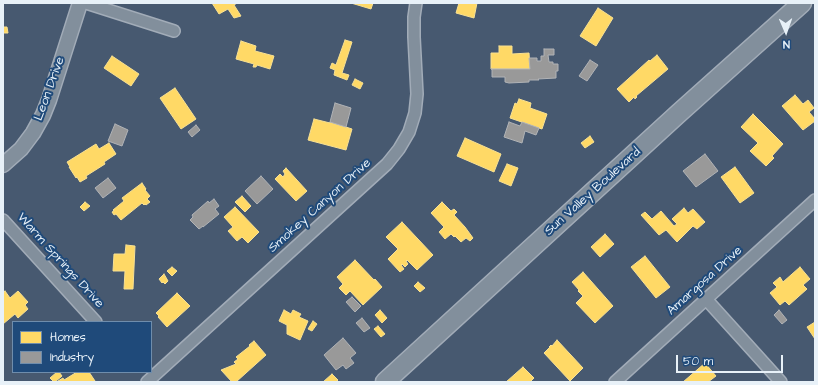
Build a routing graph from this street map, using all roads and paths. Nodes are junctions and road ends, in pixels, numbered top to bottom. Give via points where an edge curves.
1 (80, 3) edge
2 (86, 3) edge
3 (416, 3) edge
4 (802, 3) edge
5 (174, 31) dead end
6 (3, 165) edge
7 (815, 200) edge
8 (3, 220) edge
9 (706, 299) junction
10 (95, 321) edge
11 (147, 379) edge
12 (385, 382) edge
13 (615, 382) edge
14 (781, 382) edge

1 - 6 street, Leon Drive via 43,115 21,149
2 - 5 street
3 - 11 street, Smokey Canyon Drive via 415,113 409,132 399,149 387,164
4 - 12 main road, Sun Valley Boulevard
7 - 9 street, Amargosa Drive
8 - 10 street, Warm Springs Drive
9 - 13 street, Amargosa Drive
9 - 14 street

